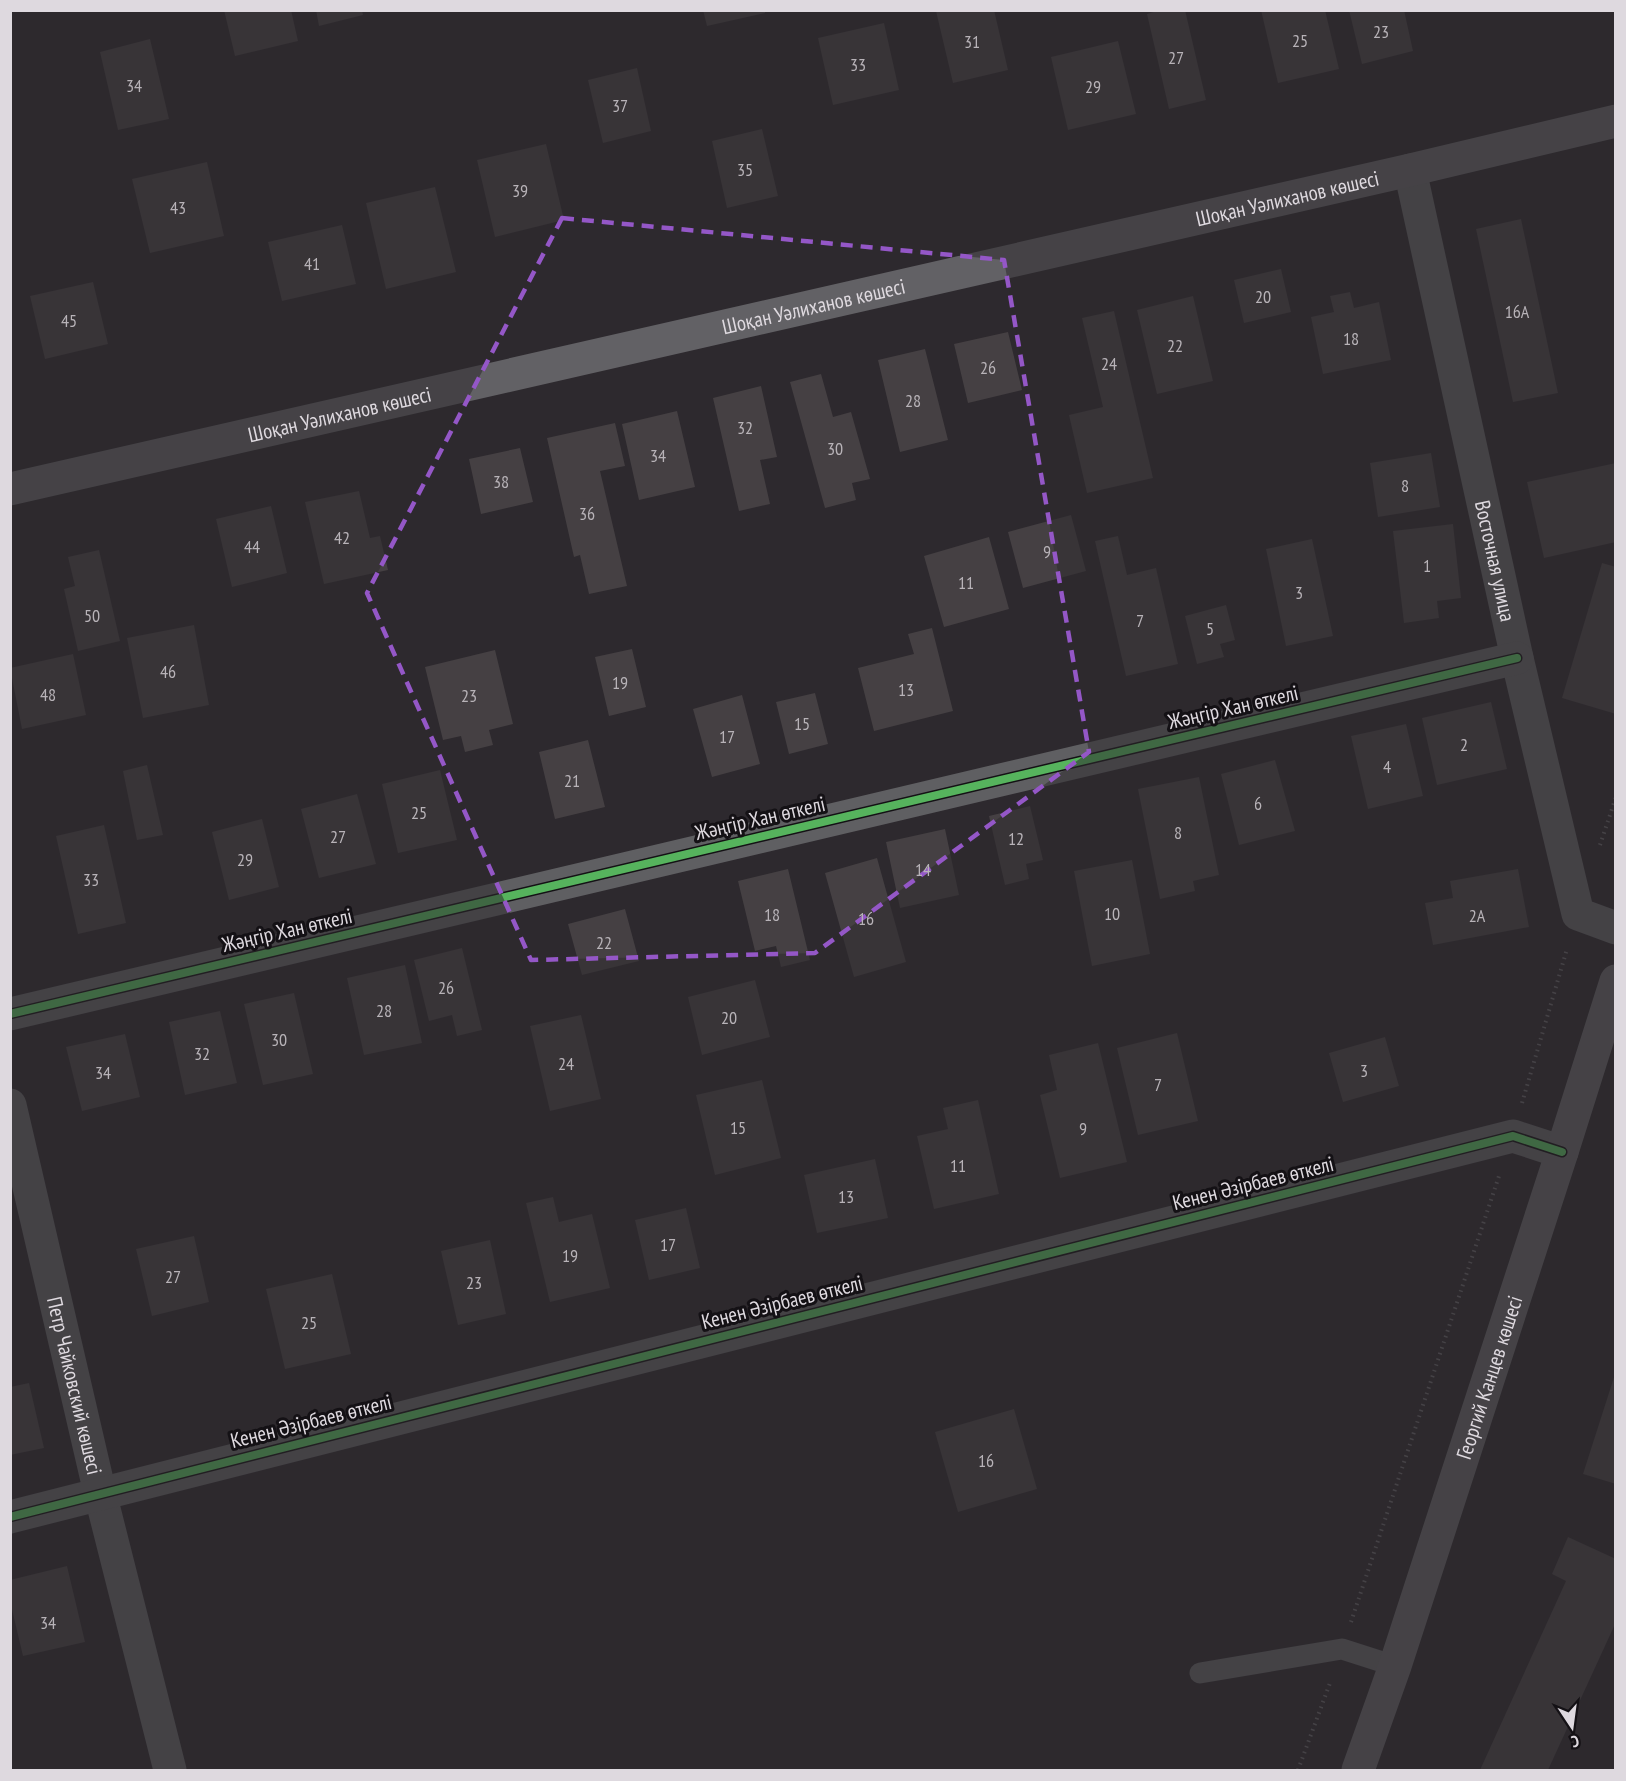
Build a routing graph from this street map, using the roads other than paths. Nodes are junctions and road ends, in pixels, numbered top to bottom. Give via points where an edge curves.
1 (1616, 121) edge
2 (1410, 170) junction
3 (10, 489) edge
4 (1517, 658) junction
5 (1616, 928) edge
6 (1616, 981) edge
7 (10, 1014) edge
8 (10, 1105) edge
9 (1562, 1152) junction
10 (100, 1493) junction
11 (10, 1516) edge
12 (1395, 1666) junction
13 (1200, 1672) dead end
14 (170, 1770) edge
15 (1358, 1770) edge

1 - 2 main road, Шоқан Уәлиханов көшесі
2 - 3 main road, Шоқан Уәлиханов көшесі
2 - 4 street, Восточная улица
4 - 5 street, Восточная улица via 1578,914
4 - 7 street, Жәңгір Хан өткелі
6 - 9 main road, Георгий Канцев көшесі
8 - 10 street, Петр Чайковский көшесі
9 - 10 street, Кенен Әзірбаев өткелі via 1513,1136
9 - 12 main road, Георгий Канцев көшесі
10 - 11 street, Кенен Әзірбаев өткелі
10 - 14 street, Петр Чайковский көшесі
12 - 13 lane via 1342,1649
12 - 15 main road, Георгий Канцев көшесі

